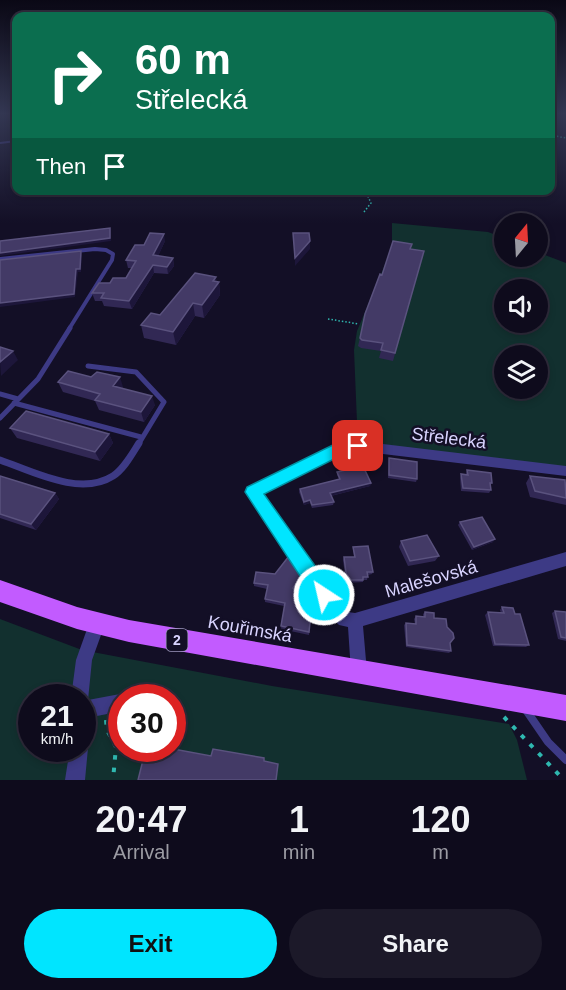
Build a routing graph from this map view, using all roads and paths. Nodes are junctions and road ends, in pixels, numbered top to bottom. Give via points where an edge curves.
1 (367, 195) edge
2 (364, 212) dead end
3 (0, 259) edge
4 (328, 319) dead end
5 (359, 324) dead end
6 (88, 366) dead end
7 (0, 394) edge
8 (16, 401) junction
9 (0, 417) edge
10 (141, 437) junction
11 (0, 460) edge
12 (566, 471) edge
13 (566, 559) edge
14 (0, 591) edge
15 (355, 621) junction
16 (97, 624) junction
17 (359, 672) junction
18 (81, 684) edge
19 (510, 707) junction
20 (566, 708) edge
21 (106, 720) dead end
22 (564, 755) edge
23 (77, 762) edge
24 (75, 780) edge
25 (113, 780) edge
26 (564, 780) edge

1 - 2 path via 371,203
3 - 8 lane via 95,249 114,254 38,379
4 - 5 path
6 - 10 lane via 136,372 164,402
7 - 8 lane
8 - 9 lane
8 - 10 lane
10 - 11 lane via 119,470 95,484 73,483
12 - 15 street, Střelecká via 358,446 344,447 253,492 336,612
13 - 15 street, Malešovská
14 - 16 main road, Kouřimská / 2
15 - 17 street
16 - 17 main road, Kouřimská / 2
16 - 18 street via 84,660
17 - 19 main road, Kouřimská / 2
19 - 20 main road, Kouřimská / 2
19 - 22 lane
19 - 26 path via 508,719
21 - 25 path via 116,745
23 - 24 street

